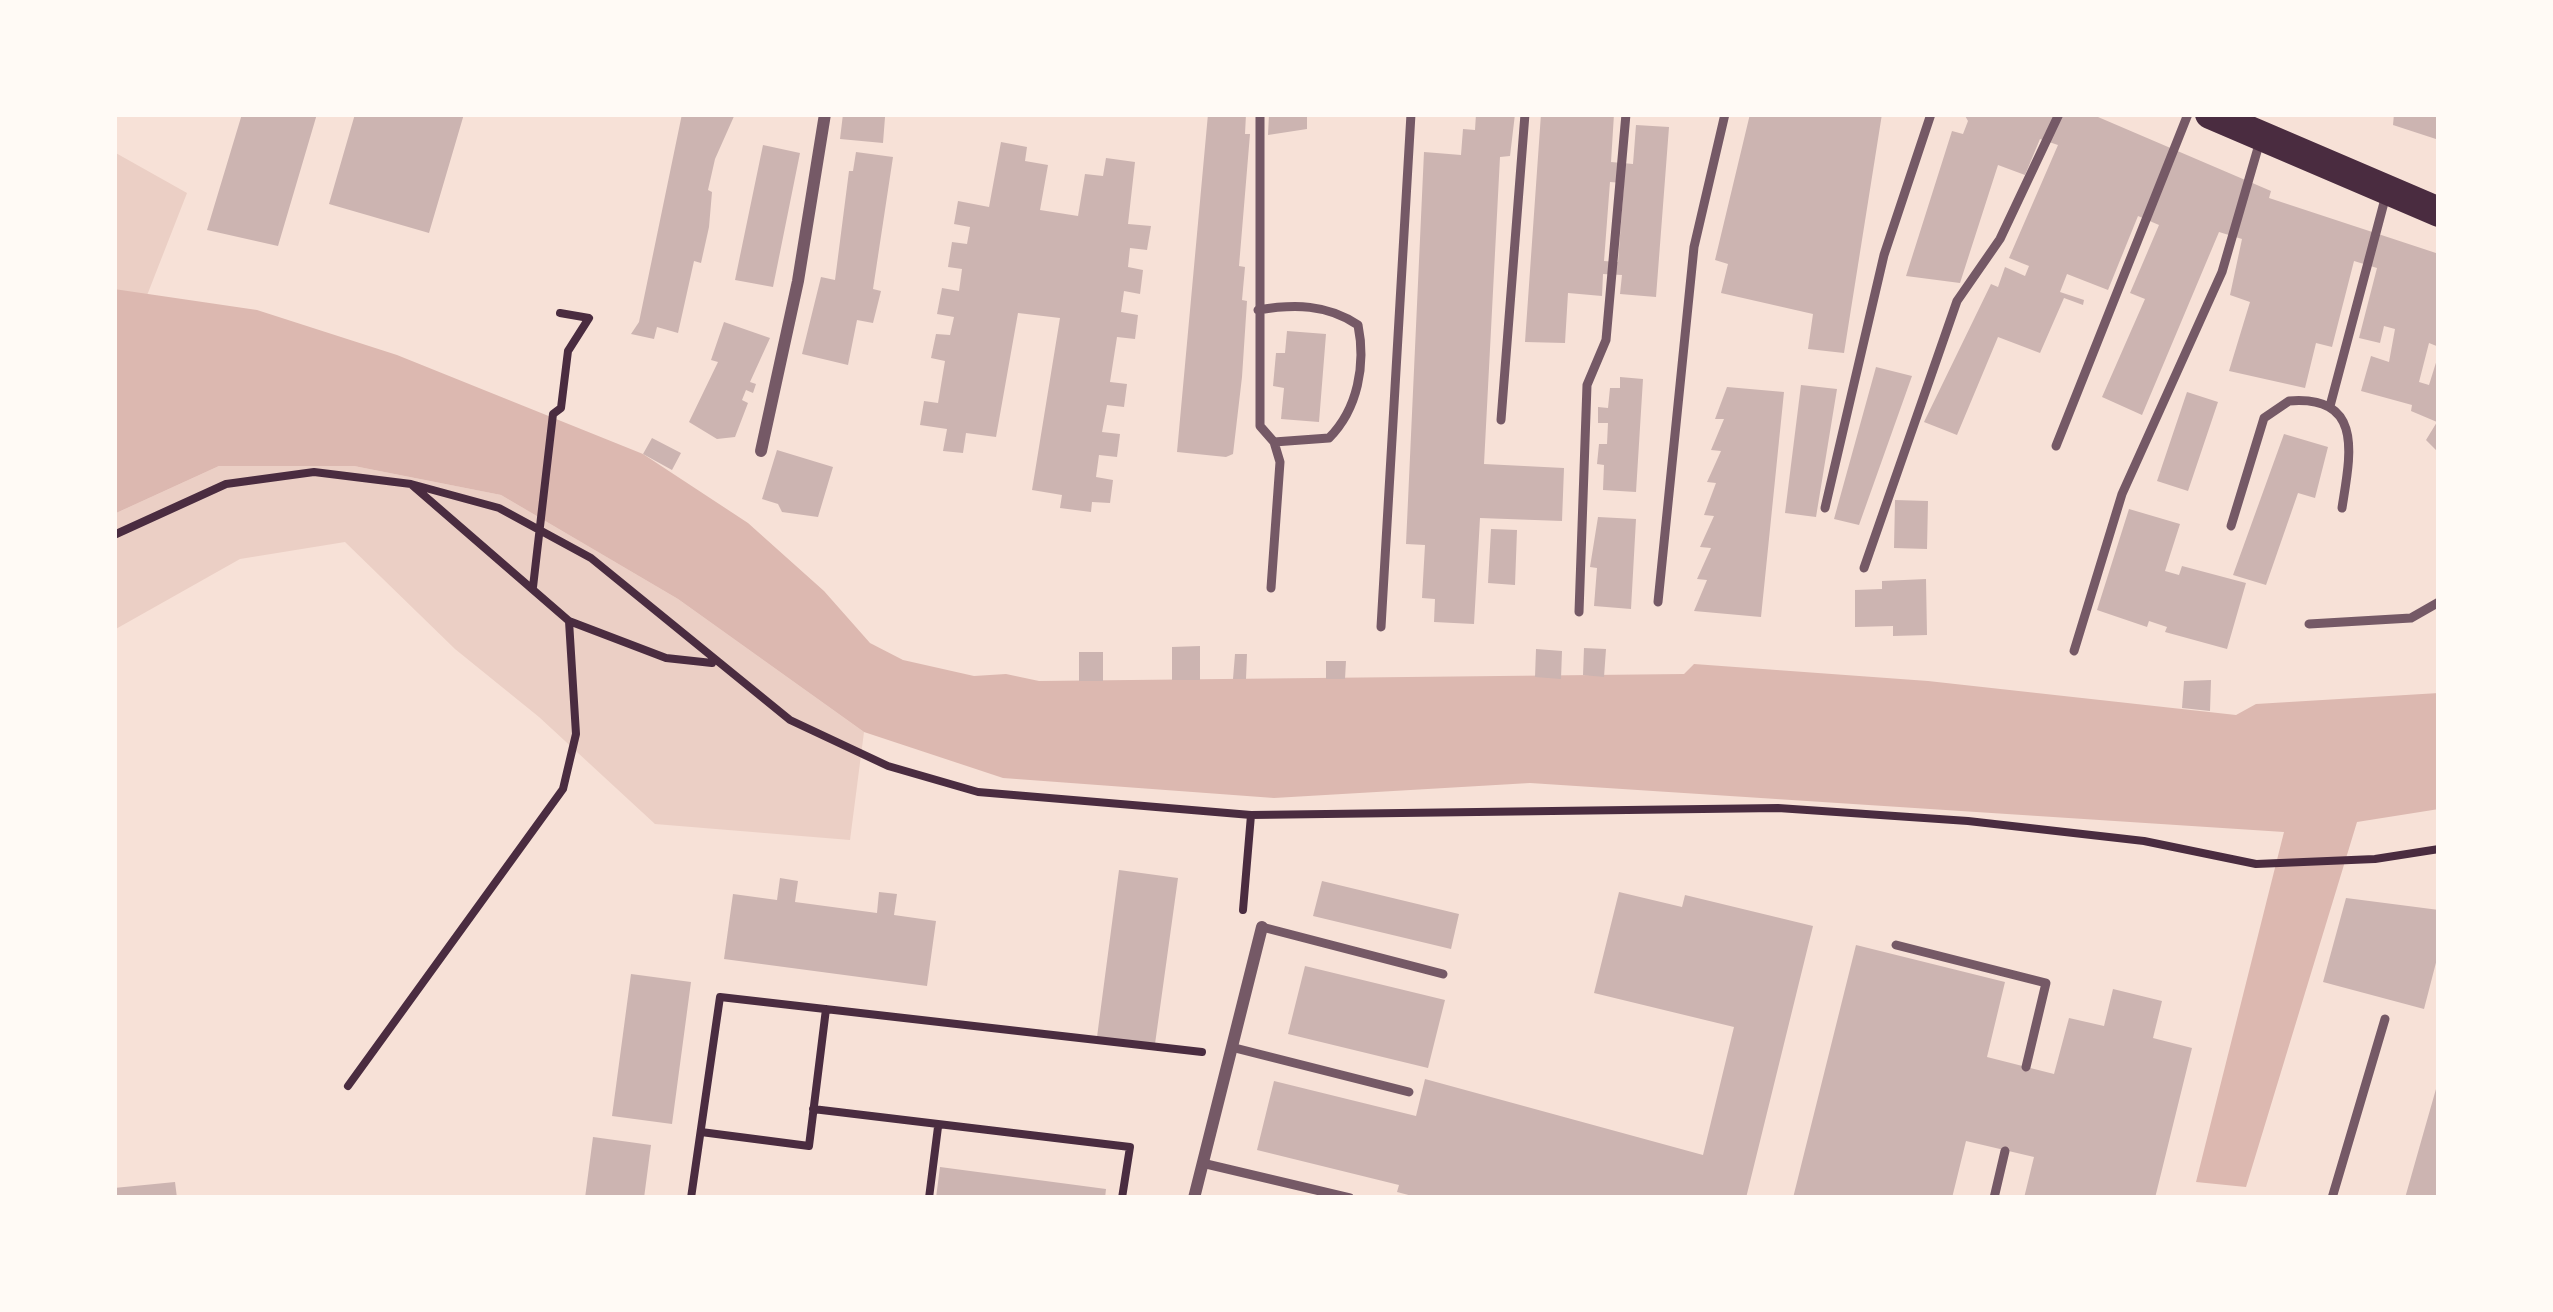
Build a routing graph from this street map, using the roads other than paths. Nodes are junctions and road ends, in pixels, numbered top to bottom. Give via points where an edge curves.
1 (825, 114) edge
2 (1259, 114) edge
3 (1411, 114) edge
4 (1525, 114) edge
5 (1626, 114) edge
6 (1725, 114) edge
7 (1931, 114) edge
8 (2059, 114) edge
9 (2188, 114) edge
10 (2210, 114) edge
11 (2261, 136) junction
12 (2388, 190) junction
13 (2439, 212) edge
14 (1258, 310) junction
15 (2330, 406) junction
16 (1502, 420) dead end
17 (1274, 442) junction
18 (2056, 446) dead end
19 (761, 451) dead end
20 (1825, 508) dead end
21 (2342, 508) dead end
22 (2231, 526) dead end
23 (1864, 568) dead end
24 (1271, 589) dead end
25 (1658, 602) dead end
26 (2439, 602) edge
27 (1580, 612) dead end
28 (2309, 624) dead end
29 (1381, 627) dead end
30 (2074, 651) dead end
31 (1262, 927) joint
32 (1896, 945) dead end
33 (1443, 974) dead end
34 (2385, 1018) dead end
35 (1230, 1051) junction
36 (2026, 1067) dead end
37 (1409, 1092) dead end
38 (2005, 1150) dead end
39 (1202, 1163) junction
40 (1193, 1198) edge
41 (1350, 1198) edge
42 (1994, 1198) edge
43 (2332, 1198) edge

1 - 19 street
2 - 14 lane
3 - 29 lane
4 - 16 lane
5 - 27 lane via 1606,340 1587,385
6 - 25 lane via 1694,247
7 - 20 lane via 1884,255
8 - 23 lane via 2000,238 1957,301
9 - 18 lane
10 - 11 main road
11 - 12 main road
11 - 30 lane via 2222,272 2122,494
12 - 13 main road
12 - 15 lane
14 - 17 lane via 1260,426
14 - 17 lane via 1342,314 1358,325 1362,342 1346,421 1329,438
15 - 21 lane via 2348,430
15 - 22 lane via 2289,401 2264,418
17 - 24 lane via 1280,462
26 - 28 lane via 2411,617
31 - 33 lane
31 - 35 street
32 - 36 lane via 2046,983
34 - 43 lane
35 - 37 lane
35 - 39 street
38 - 42 lane
39 - 40 street
39 - 41 lane

